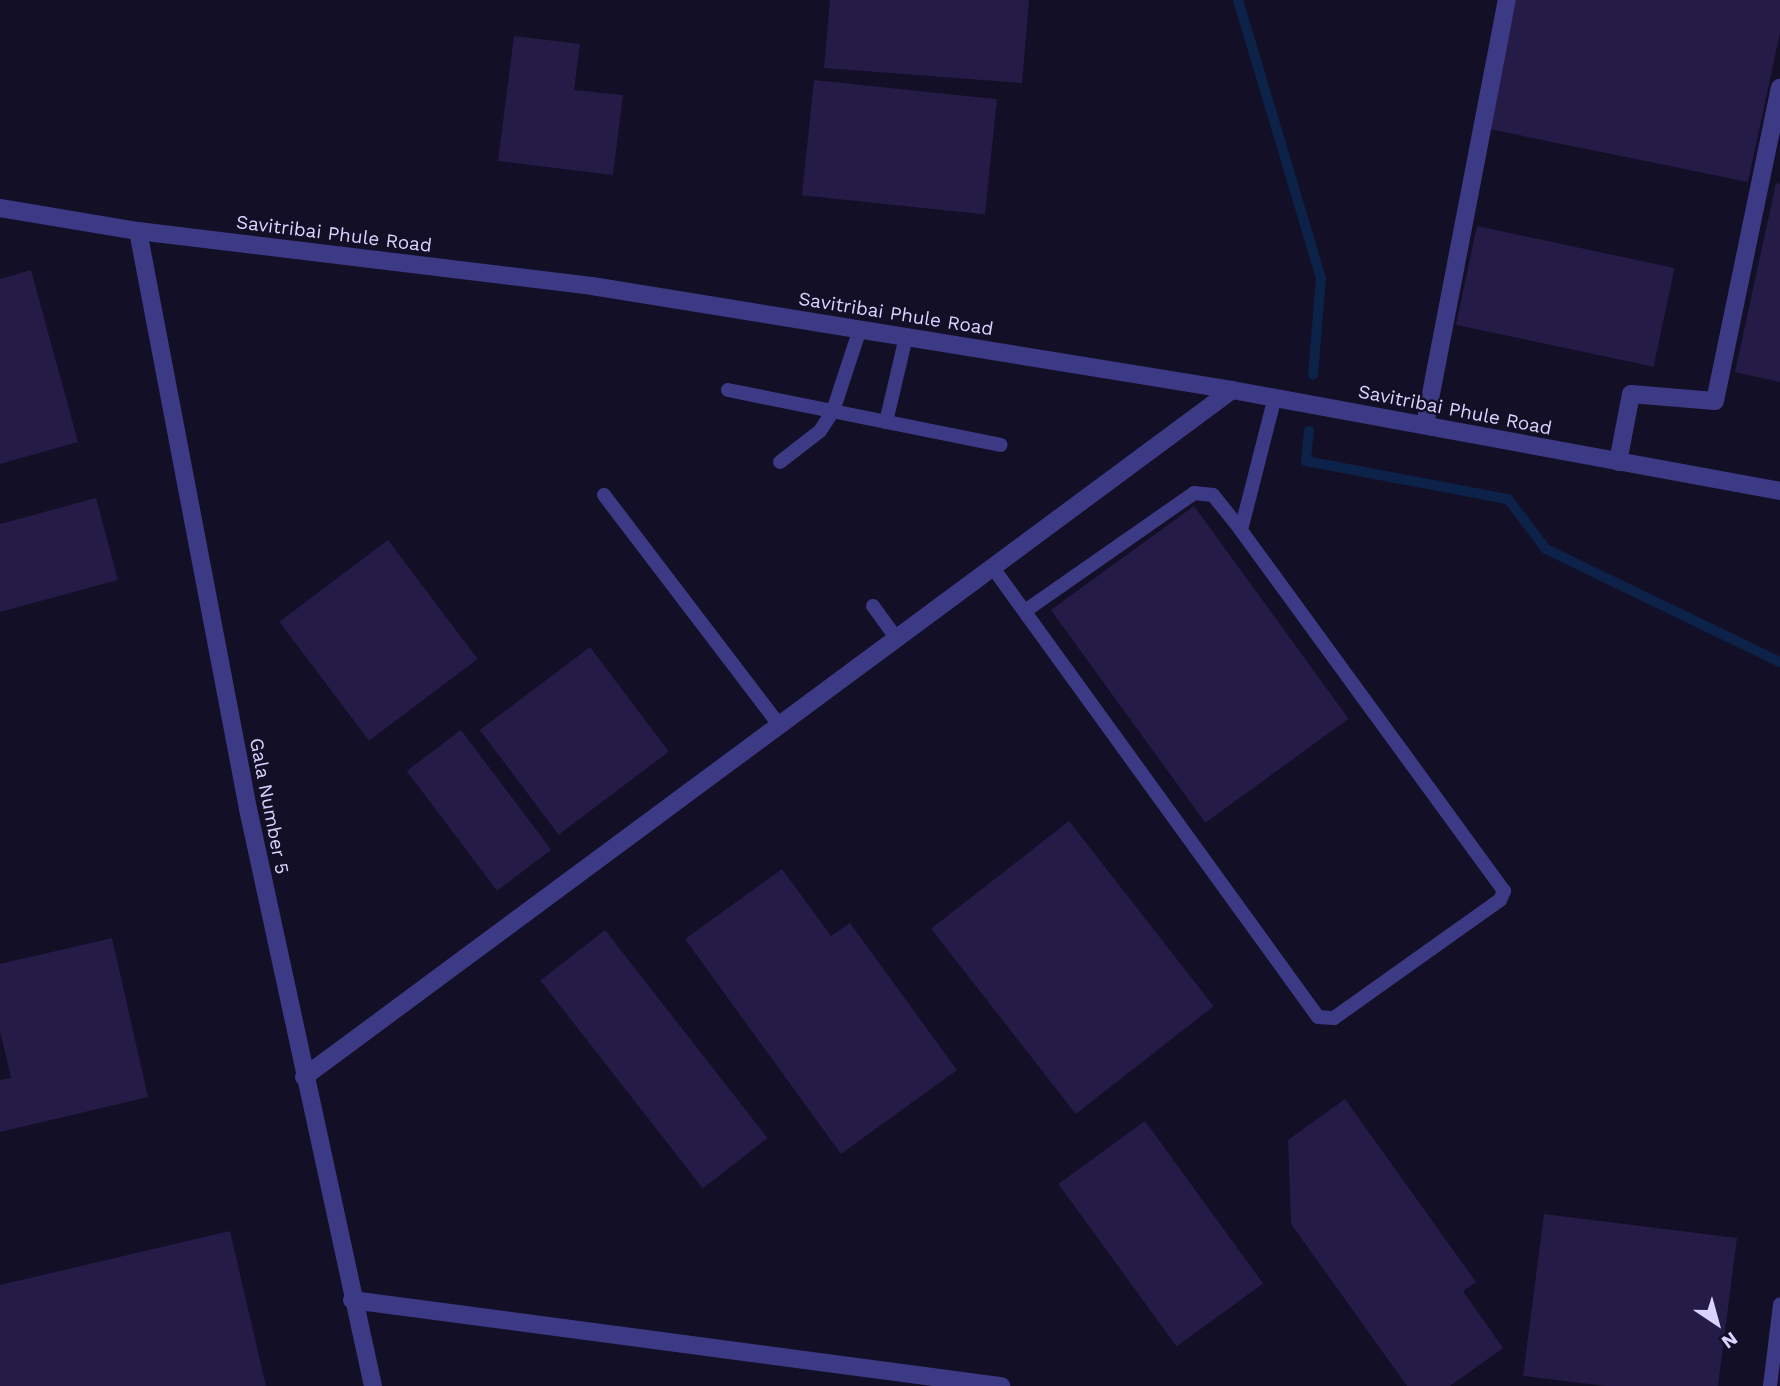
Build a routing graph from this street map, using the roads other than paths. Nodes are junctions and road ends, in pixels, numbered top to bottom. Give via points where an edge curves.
1 (1507, 0) edge
2 (1780, 89) edge
3 (0, 208) edge
4 (138, 231) junction
5 (860, 329) junction
6 (906, 337) junction
7 (728, 390) dead end
8 (1232, 390) junction
9 (1275, 397) junction
10 (833, 411) junction
11 (886, 422) junction
12 (1425, 425) junction
13 (1001, 444) dead end
14 (780, 462) dead end
15 (1618, 463) junction
16 (1780, 491) edge
17 (604, 495) dead end
18 (1241, 530) junction
19 (993, 568) junction
20 (873, 606) dead end
21 (1025, 611) junction
22 (897, 639) junction
23 (780, 726) junction
24 (304, 1077) junction
25 (352, 1300) junction
26 (1780, 1305) edge
27 (373, 1386) edge
28 (1001, 1386) edge
29 (1770, 1386) edge

1 - 12 street
2 - 15 street via 1715,401 1631,394
3 - 4 street, Savitribai Phule Road
4 - 5 street, Savitribai Phule Road via 592,286
4 - 24 street, Gala Number 5
5 - 6 street, Savitribai Phule Road
5 - 10 lane
6 - 8 street, Savitribai Phule Road
6 - 11 lane
7 - 10 lane
8 - 9 street, Savitribai Phule Road
8 - 19 street
9 - 12 street, Savitribai Phule Road
9 - 18 lane
10 - 11 lane
10 - 14 lane via 820,431
11 - 13 lane
12 - 15 street, Savitribai Phule Road
15 - 16 street, Savitribai Phule Road
17 - 23 lane
18 - 21 lane via 1213,495 1194,493
18 - 21 lane via 1504,891 1500,900 1334,1018 1318,1017
19 - 21 lane
19 - 22 street
20 - 22 lane
22 - 23 street
23 - 24 street
24 - 25 street, Gala Number 5
25 - 27 street, Gala Number 5
25 - 28 street
26 - 29 lane

